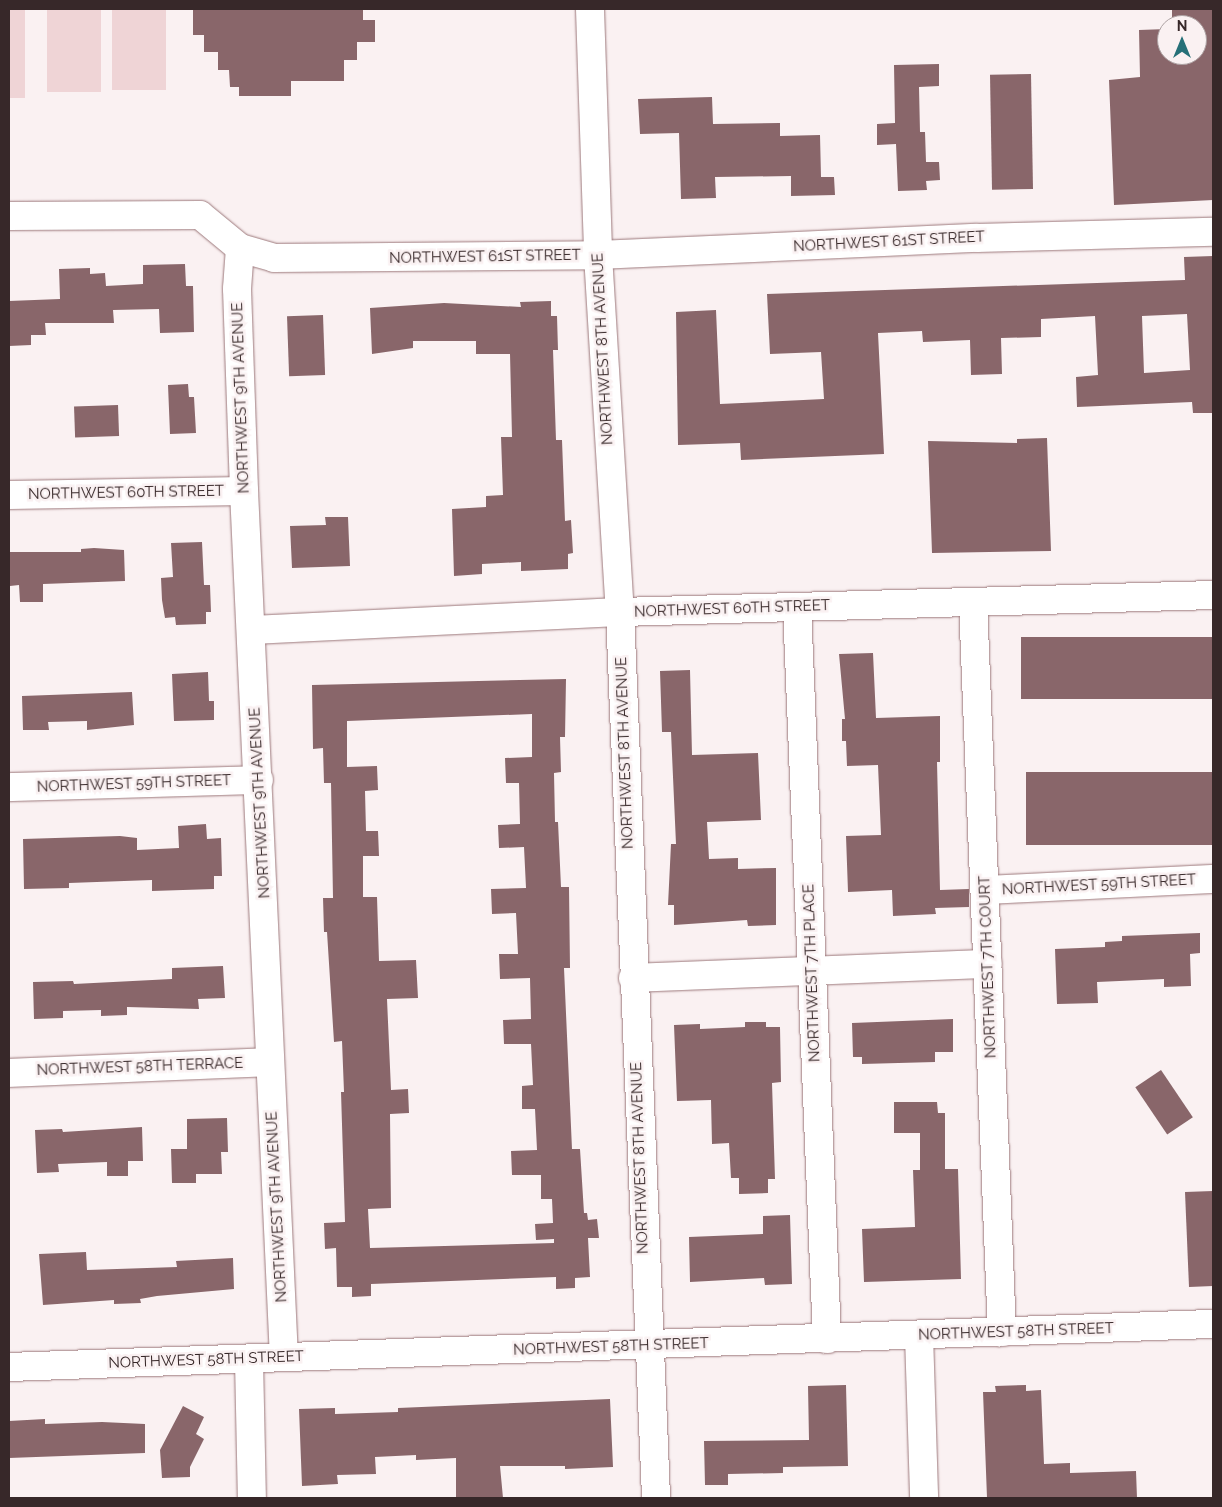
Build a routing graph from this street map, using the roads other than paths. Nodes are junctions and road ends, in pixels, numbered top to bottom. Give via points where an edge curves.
1 (590, 9) edge
2 (9, 216) edge
3 (1213, 232) edge
4 (240, 248) junction
5 (598, 256) junction
6 (244, 491) junction
7 (9, 495) edge
8 (1213, 595) edge
9 (973, 602) junction
10 (798, 607) junction
11 (620, 612) junction
12 (251, 630) junction
13 (259, 780) junction
14 (9, 787) edge
15 (1213, 879) edge
16 (985, 890) junction
17 (988, 964) junction
18 (812, 971) junction
19 (634, 978) junction
20 (270, 1062) junction
21 (9, 1072) edge
22 (1213, 1324) edge
23 (1002, 1332) junction
24 (918, 1335) junction
25 (826, 1339) junction
26 (648, 1346) junction
27 (284, 1357) junction
28 (249, 1360) junction
29 (9, 1367) edge
30 (252, 1498) edge
31 (656, 1498) edge
32 (924, 1498) edge

1 - 5 street, NORTHWEST 8TH AVENUE
2 - 4 street, NORTHWEST 61ST STREET via 200,215
3 - 5 street, NORTHWEST 61ST STREET via 967,238
4 - 5 street, NORTHWEST 61ST STREET via 274,258
4 - 6 street, NORTHWEST 9TH AVENUE via 237,289
5 - 11 street, NORTHWEST 8TH AVENUE
6 - 7 street, NORTHWEST 60TH STREET
6 - 12 street, NORTHWEST 9TH AVENUE
8 - 9 street, NORTHWEST 60TH STREET
9 - 10 street, NORTHWEST 60TH STREET
9 - 16 street, NORTHWEST 7TH COURT
10 - 11 street, NORTHWEST 60TH STREET
10 - 18 street, NORTHWEST 7TH PLACE
11 - 12 street, NORTHWEST 60TH STREET
11 - 19 street, NORTHWEST 8TH AVENUE
12 - 13 street, NORTHWEST 9TH AVENUE
13 - 14 street, NORTHWEST 59TH STREET
13 - 20 street, NORTHWEST 9TH AVENUE
15 - 16 street, NORTHWEST 59TH STREET
16 - 17 street, NORTHWEST 7TH COURT
17 - 18 street
17 - 23 street, NORTHWEST 7TH COURT
18 - 19 street
18 - 25 street, NORTHWEST 7TH PLACE
19 - 26 street, NORTHWEST 8TH AVENUE
20 - 21 street, NORTHWEST 58TH TERRACE
20 - 27 street, NORTHWEST 9TH AVENUE
22 - 23 street, NORTHWEST 58TH STREET
23 - 24 street, NORTHWEST 58TH STREET
24 - 25 street, NORTHWEST 58TH STREET
24 - 32 street
25 - 26 street, NORTHWEST 58TH STREET
26 - 27 street, NORTHWEST 58TH STREET
26 - 31 street, NORTHWEST 8TH AVENUE
27 - 28 street, NORTHWEST 58TH STREET
28 - 29 street, NORTHWEST 58TH STREET
28 - 30 street

